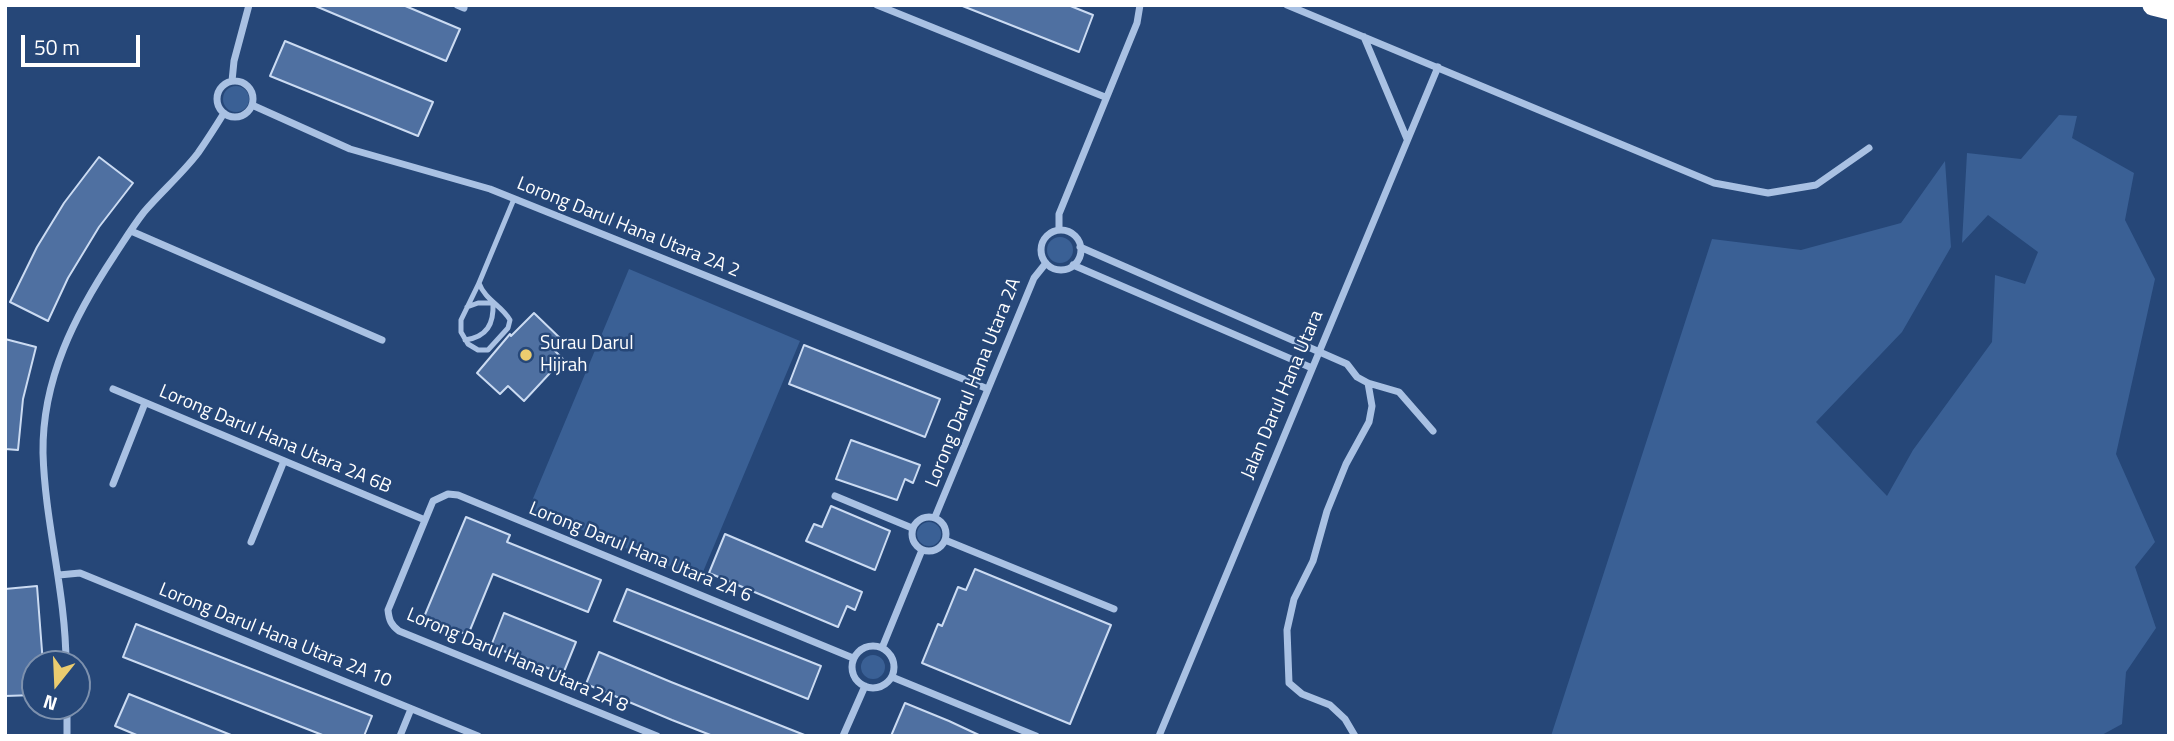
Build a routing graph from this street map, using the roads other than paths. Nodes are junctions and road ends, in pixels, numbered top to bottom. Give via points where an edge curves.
1 (249, 5) edge
2 (877, 5) edge
3 (1140, 5) edge
4 (1287, 5) edge
5 (2153, 5) edge
6 (2169, 9) edge
7 (1364, 37) junction
8 (1438, 67) junction
9 (232, 81) junction
10 (1105, 97) junction
11 (252, 106) junction
12 (225, 113) junction
13 (1407, 139) junction
14 (1869, 148) dead end
15 (514, 199) junction
16 (1059, 230) junction
17 (131, 231) junction
18 (1080, 247) junction
19 (1046, 263) junction
20 (1073, 265) junction
21 (479, 283) junction
22 (493, 303) junction
23 (467, 307) junction
24 (382, 340) dead end
25 (466, 340) junction
26 (1319, 350) junction
27 (1312, 368) junction
28 (1368, 383) junction
29 (113, 389) dead end
30 (988, 389) junction
31 (145, 403) junction
32 (1433, 432) dead end
33 (284, 461) junction
34 (113, 484) dead end
35 (835, 496) dead end
36 (935, 517) junction
37 (425, 520) junction
38 (912, 528) junction
39 (946, 540) junction
40 (251, 542) dead end
41 (922, 550) junction
42 (59, 575) junction
43 (1114, 609) dead end
44 (882, 648) junction
45 (65, 650) edge
46 (853, 658) junction
47 (892, 677) junction
48 (864, 686) junction
49 (411, 709) junction
50 (400, 736) edge
51 (478, 736) edge
52 (657, 736) edge
53 (843, 736) edge
54 (1036, 736) edge
55 (1159, 736) edge
56 (1355, 736) edge

1 - 9 street
2 - 10 street
3 - 10 street via 1137,23
4 - 7 street
5 - 6 highway
7 - 8 street
7 - 13 street
8 - 13 street, Jalan Darul Hana Utara
8 - 14 street via 1714,183 1768,193 1816,185
9 - 11 street via 248,86
9 - 12 street via 222,87 218,97
10 - 16 street via 1059,214
11 - 12 street via 242,116
11 - 15 street, Lorong Darul Hana Utara 2A 2 via 350,149
12 - 17 street via 197,154
13 - 26 street, Jalan Darul Hana Utara
15 - 21 lane
15 - 30 street, Lorong Darul Hana Utara 2A 2
16 - 18 street via 1074,235
16 - 19 street via 1042,242
17 - 24 street
17 - 42 street via 74,322 55,370 43,450
18 - 20 street
18 - 26 street
19 - 20 street via 1061,270
19 - 30 street, Lorong Darul Hana Utara 2A via 1034,278
20 - 27 street
21 - 22 lane via 482,294
21 - 23 lane
22 - 23 lane
22 - 25 lane via 492,323 477,338
22 - 25 lane via 506,313 508,328 488,349 478,350
23 - 25 lane via 461,320
26 - 27 street, Jalan Darul Hana Utara
26 - 28 street via 1348,364
27 - 55 street, Jalan Darul Hana Utara
28 - 32 street via 1399,392
28 - 56 street via 1369,422 1327,511 1287,630 1289,683 1330,705
29 - 31 street, Lorong Darul Hana Utara 2A 6B
30 - 36 street, Lorong Darul Hana Utara 2A
31 - 33 street, Lorong Darul Hana Utara 2A 6B
31 - 34 street
33 - 37 street, Lorong Darul Hana Utara 2A 6B
33 - 40 street
35 - 38 street
36 - 38 street via 919,519
36 - 39 street via 944,525
37 - 46 street, Lorong Darul Hana Utara 2A 6 via 433,501 458,495
37 - 52 street, Lorong Darul Hana Utara 2A 8 via 388,610 393,626
38 - 41 street via 912,538
39 - 41 street via 935,550
39 - 43 street
41 - 44 street
42 - 45 street
42 - 49 street, Lorong Darul Hana Utara 2A 10 via 80,573
44 - 46 street via 865,647
44 - 47 street via 894,661
46 - 48 street via 854,677
47 - 48 street via 878,688
47 - 54 street
48 - 53 street
49 - 50 street
49 - 51 street, Lorong Darul Hana Utara 2A 10

